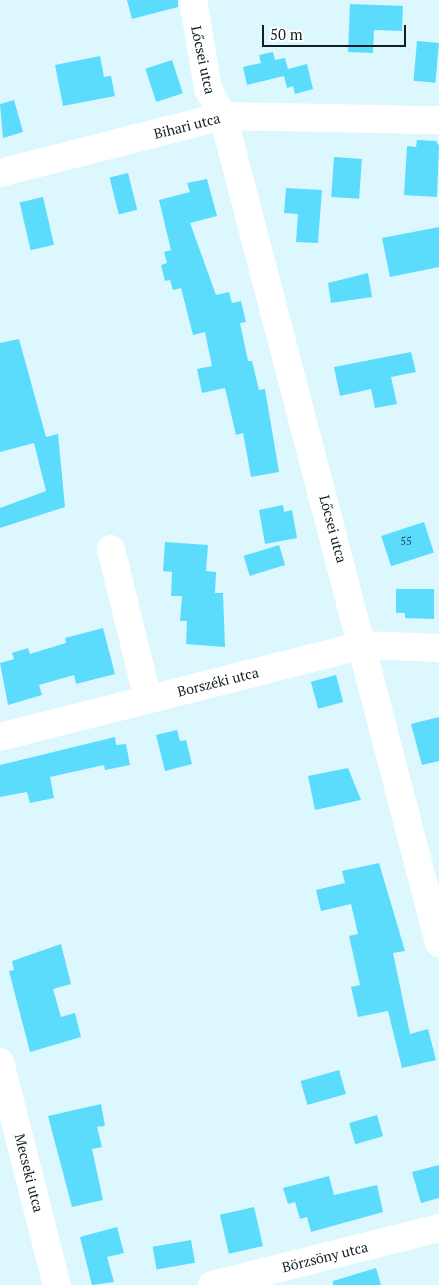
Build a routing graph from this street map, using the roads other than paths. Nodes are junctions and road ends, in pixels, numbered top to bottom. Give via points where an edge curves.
1 (193, 0) edge
2 (200, 0) edge
3 (223, 116) junction
4 (439, 120) edge
5 (0, 174) edge
6 (111, 549) dead end
7 (364, 646) junction
8 (439, 648) edge
9 (148, 700) junction
10 (0, 737) edge
11 (439, 943) edge
12 (0, 1062) edge
13 (439, 1228) edge
14 (57, 1285) edge
15 (212, 1285) edge

1 - 3 street, Lőcsei utca via 208,89
2 - 3 street, Lőcsei utca via 225,97
3 - 4 street, Bihari utca
3 - 5 street, Bihari utca
3 - 7 street, Lőcsei utca
6 - 9 street
7 - 8 street, Borszéki utca
7 - 9 street, Borszéki utca
7 - 11 street, Lőcsei utca
9 - 10 street, Borszéki utca
12 - 14 street, Mecseki utca
13 - 15 street, Börzsöny utca

